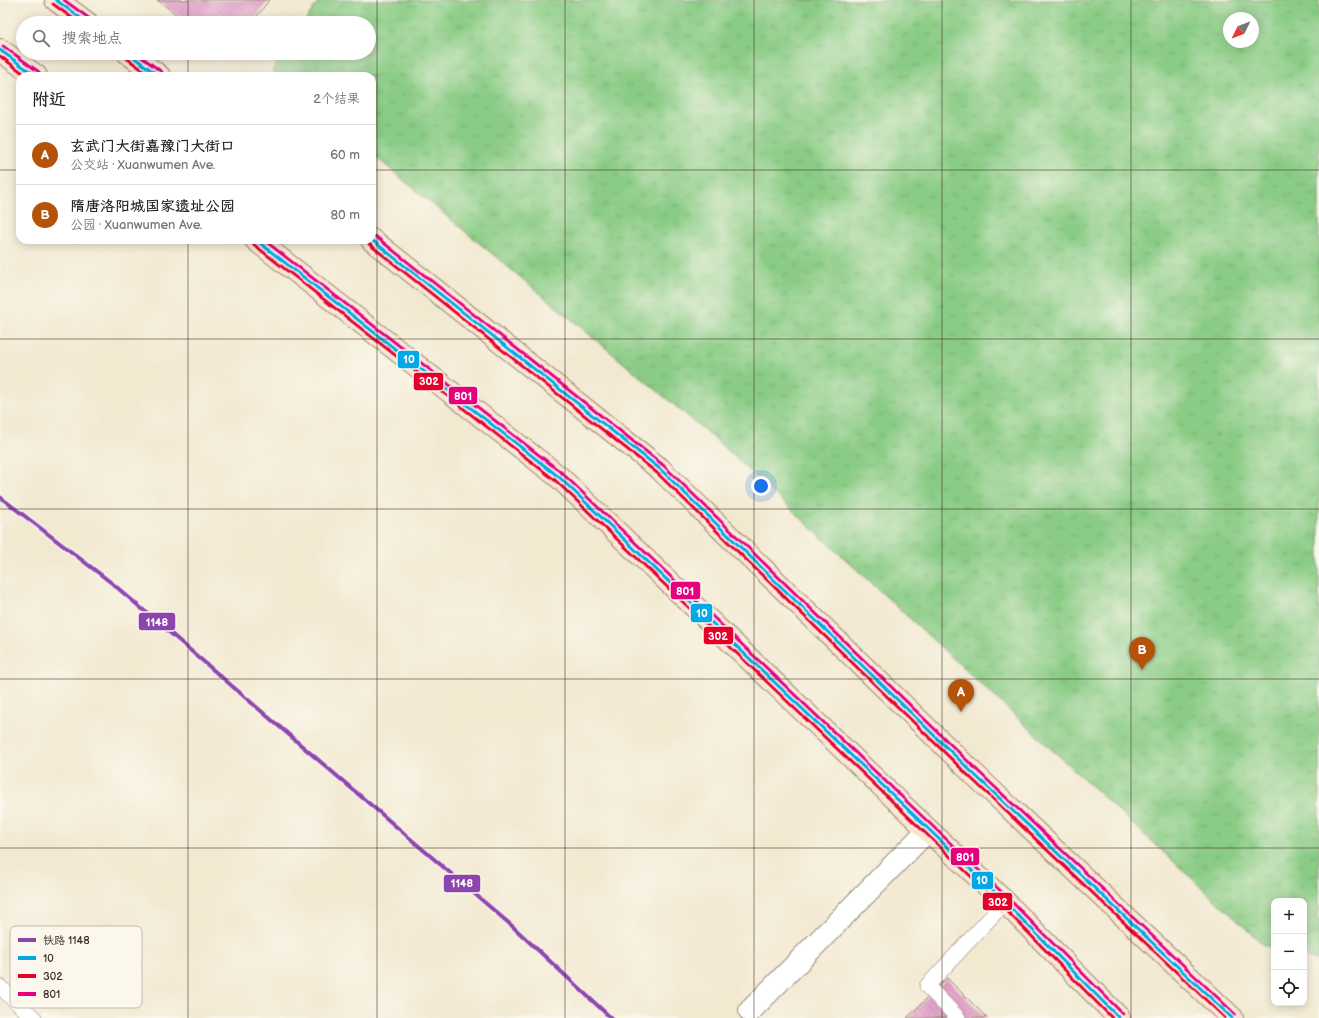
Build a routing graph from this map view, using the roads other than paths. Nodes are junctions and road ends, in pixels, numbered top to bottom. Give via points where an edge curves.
1 (56, 0) edge
2 (78, 16) edge
3 (0, 50) edge
4 (137, 60) edge
5 (30, 72) edge
6 (154, 72) edge
7 (376, 243) edge
8 (261, 244) edge
9 (928, 830) junction
10 (1005, 902) junction
11 (0, 987) edge
12 (10, 996) edge
13 (23, 1008) edge
14 (750, 1011) dead end
15 (34, 1018) edge
16 (958, 1018) edge
17 (1119, 1018) edge
18 (1232, 1018) edge

1 - 2 main road
3 - 5 main road
4 - 6 main road
7 - 18 main road via 660,469 977,777
8 - 9 main road via 559,477
9 - 10 main road
9 - 14 street
10 - 16 lane via 927,986
10 - 17 main road
11 - 12 lane
13 - 15 lane

